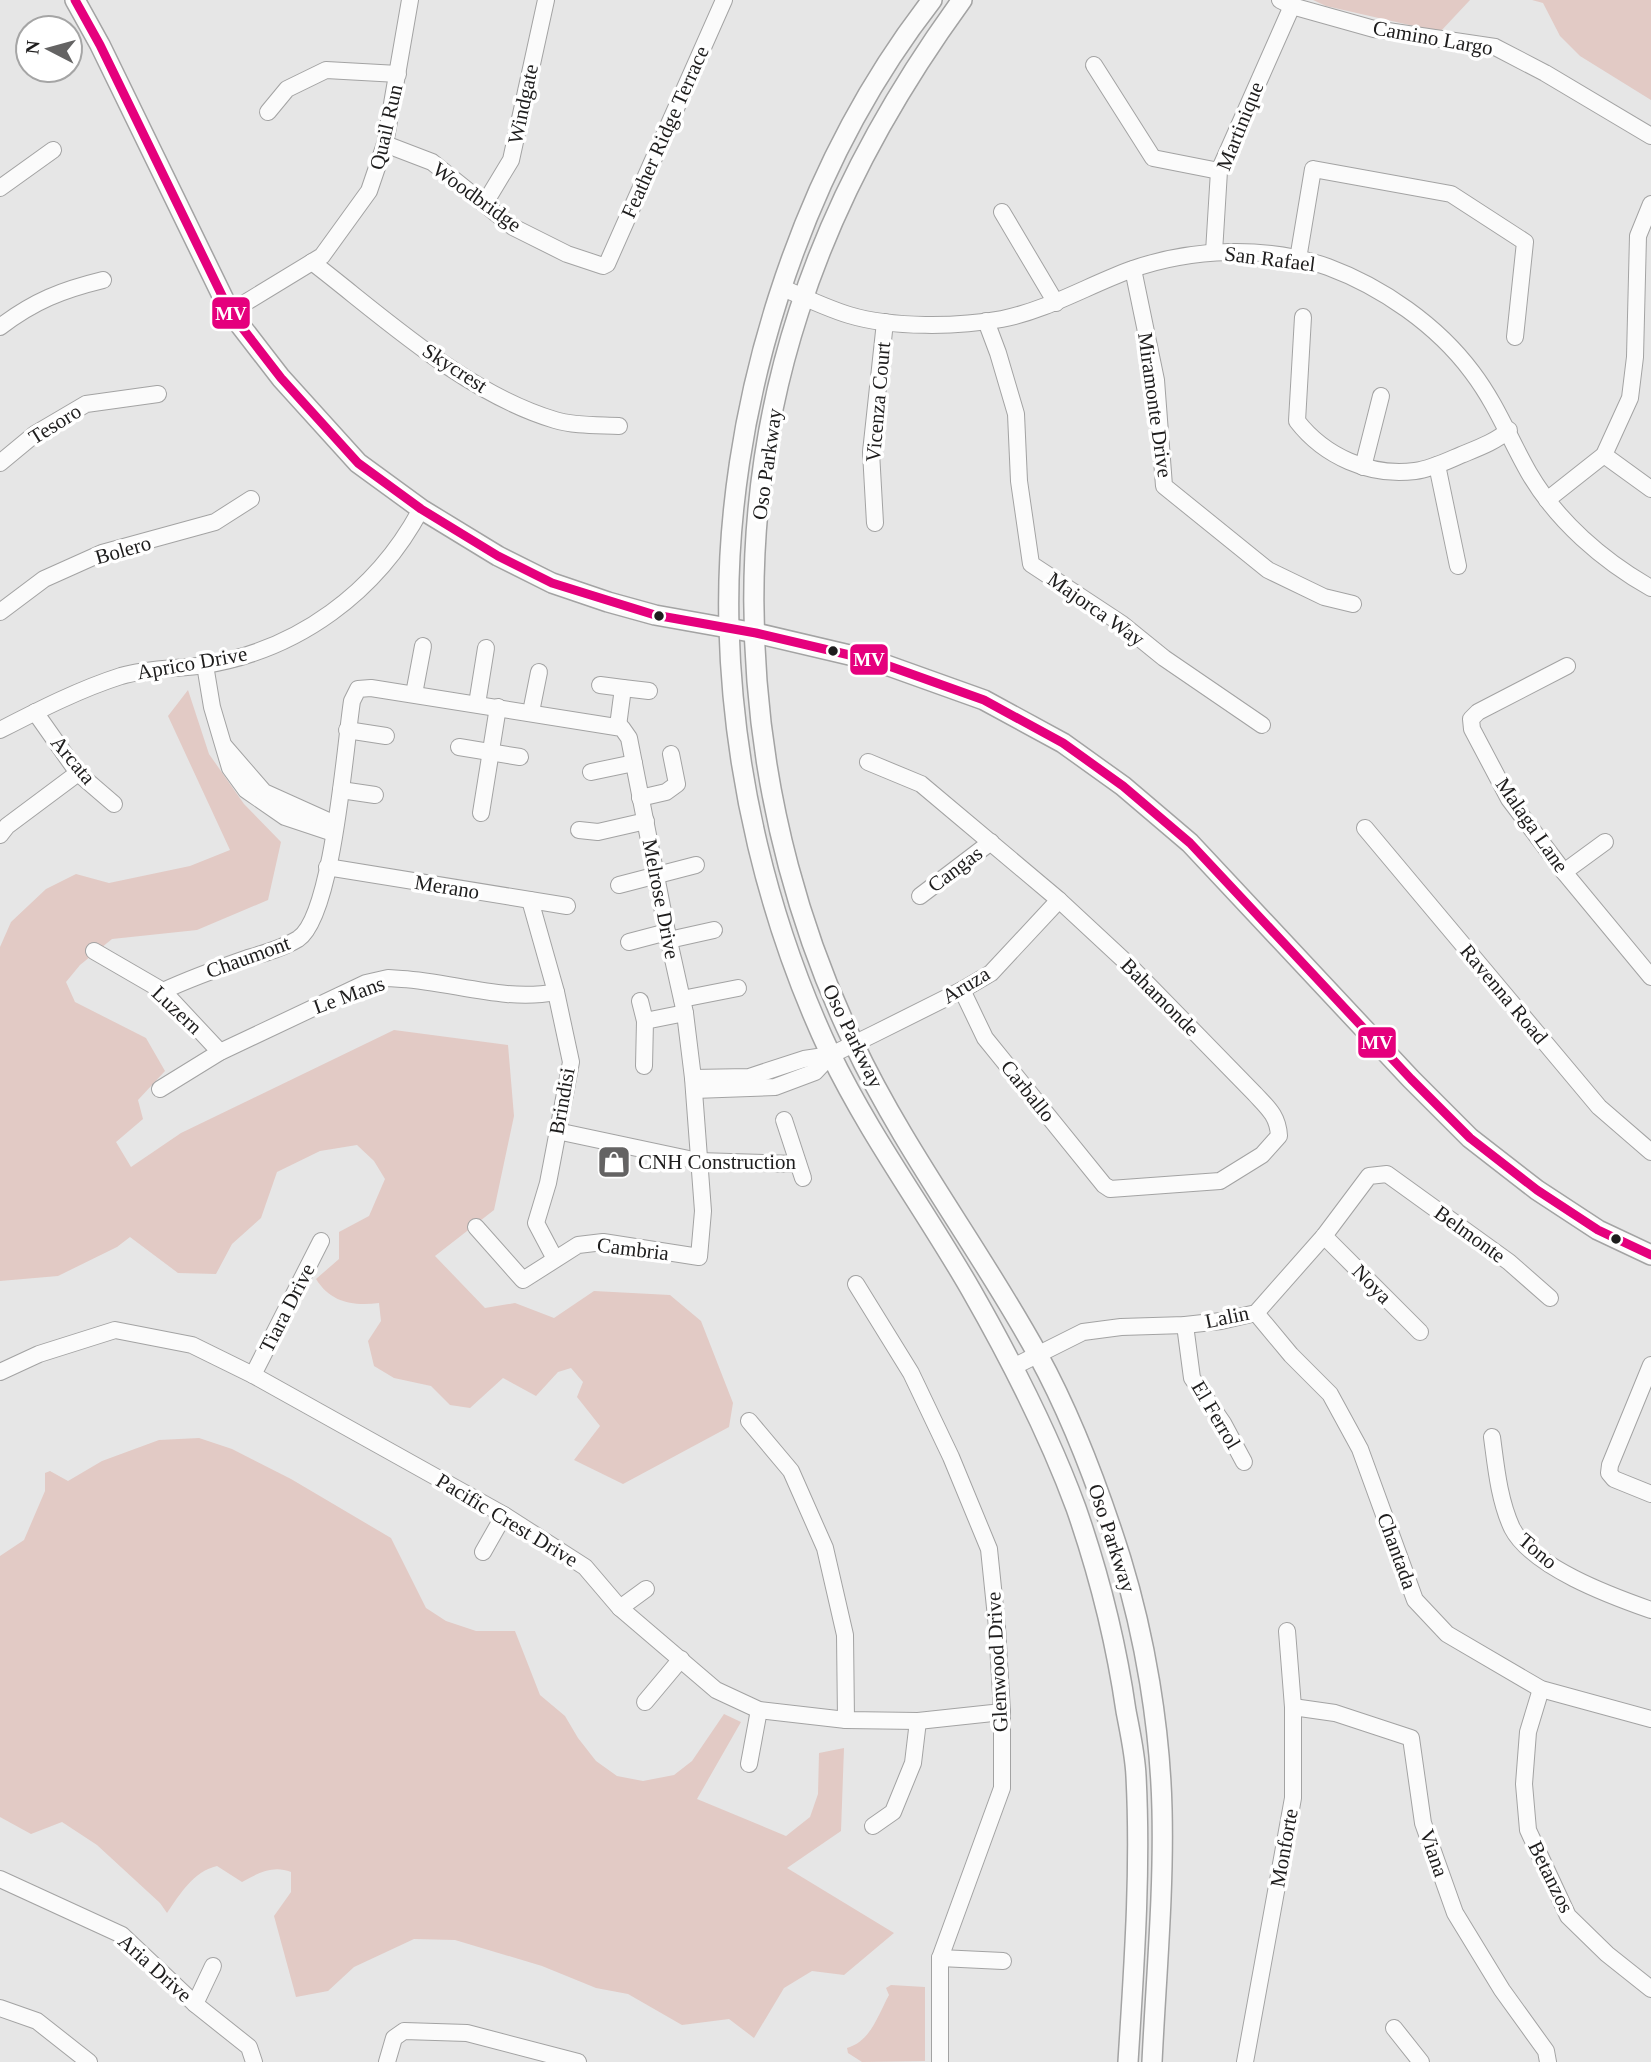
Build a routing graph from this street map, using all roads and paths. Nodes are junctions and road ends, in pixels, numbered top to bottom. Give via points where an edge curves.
1 (75, 0) edge
2 (410, 0) edge
3 (546, 0) edge
4 (724, 0) edge
5 (932, 0) edge
6 (962, 0) edge
7 (1286, 3) edge
8 (1094, 65) dead end
9 (398, 74) junction
10 (268, 112) dead end
11 (1651, 136) edge
12 (385, 144) junction
13 (53, 150) dead end
14 (1219, 171) junction
15 (0, 188) edge
16 (485, 203) junction
17 (1651, 204) edge
18 (1002, 212) dead end
19 (1214, 252) junction
20 (1298, 259) junction
21 (312, 262) junction
22 (607, 264) joint
23 (1133, 269) junction
24 (103, 280) dead end
25 (781, 287) junction
26 (804, 297) junction
27 (1056, 303) junction
28 (230, 312) junction
29 (1303, 317) dead end
30 (1644, 320) edge
31 (986, 321) junction
32 (885, 322) junction
33 (0, 327) edge
34 (1515, 337) dead end
35 (158, 394) dead end
36 (1381, 396) dead end
37 (619, 426) dead end
38 (1508, 430) junction
39 (1604, 454) junction
40 (0, 463) edge
41 (1437, 465) junction
42 (1363, 467) junction
43 (1651, 489) edge
44 (251, 499) dead end
45 (1547, 500) junction
46 (421, 509) junction
47 (875, 523) dead end
48 (1458, 566) dead end
49 (1651, 588) edge
50 (1353, 604) dead end
51 (0, 612) edge
52 (729, 628) junction
53 (756, 633) junction
54 (422, 646) dead end
55 (486, 648) dead end
56 (205, 665) junction
57 (1567, 666) dead end
58 (539, 672) dead end
59 (600, 685) dead end
60 (623, 688) junction
61 (649, 691) dead end
62 (414, 694) junction
63 (477, 704) junction
64 (498, 707) junction
65 (35, 712) junction
66 (531, 712) junction
67 (1262, 725) dead end
68 (618, 726) junction
69 (0, 730) edge
70 (347, 730) junction
71 (386, 736) dead end
72 (459, 747) dead end
73 (490, 752) junction
74 (671, 754) dead end
75 (520, 757) dead end
76 (868, 762) dead end
77 (634, 763) junction
78 (78, 772) junction
79 (592, 772) dead end
80 (341, 790) junction
81 (375, 795) dead end
82 (640, 798) junction
83 (114, 804) dead end
84 (481, 813) dead end
85 (646, 821) junction
86 (334, 828) junction
87 (1365, 828) dead end
88 (579, 830) dead end
89 (0, 835) edge
90 (991, 842) junction
91 (1605, 842) dead end
92 (696, 865) dead end
93 (327, 867) junction
94 (1564, 872) junction
95 (657, 877) junction
96 (619, 885) dead end
97 (920, 896) dead end
98 (530, 900) junction
99 (1059, 900) junction
100 (567, 906) dead end
101 (714, 930) dead end
102 (668, 936) junction
103 (629, 942) dead end
104 (94, 951) dead end
105 (1651, 977) edge
106 (738, 988) dead end
107 (962, 990) junction
108 (163, 991) junction
109 (556, 992) junction
110 (640, 1001) dead end
111 (684, 1006) junction
112 (645, 1021) junction
113 (853, 1044) junction
114 (220, 1052) junction
115 (831, 1055) junction
116 (644, 1066) dead end
117 (693, 1084) junction
118 (160, 1089) dead end
119 (784, 1120) dead end
120 (557, 1131) junction
121 (1651, 1152) edge
122 (698, 1161) junction
123 (1387, 1174) joint
124 (1104, 1185) joint
125 (476, 1227) dead end
126 (1324, 1236) junction
127 (321, 1241) dead end
128 (1651, 1255) edge
129 (698, 1258) joint
130 (555, 1259) junction
131 (856, 1284) dead end
132 (1550, 1298) dead end
133 (1256, 1313) junction
134 (1185, 1325) junction
135 (1420, 1332) dead end
136 (1038, 1354) junction
137 (1651, 1364) edge
138 (1013, 1367) junction
139 (0, 1372) edge
140 (253, 1375) junction
141 (749, 1421) dead end
142 (1492, 1437) dead end
143 (1244, 1462) dead end
144 (1651, 1494) edge
145 (504, 1515) junction
146 (483, 1552) dead end
147 (646, 1590) dead end
148 (620, 1608) junction
149 (1651, 1610) edge
150 (1287, 1631) dead end
151 (681, 1659) junction
152 (1541, 1689) junction
153 (645, 1702) dead end
154 (1293, 1707) junction
155 (759, 1710) junction
156 (1002, 1712) junction
157 (1651, 1719) edge
158 (846, 1720) junction
159 (918, 1721) junction
160 (749, 1764) dead end
161 (873, 1826) dead end
162 (0, 1879) edge
163 (940, 1958) junction
164 (1003, 1961) dead end
165 (213, 1966) dead end
166 (1651, 1989) edge
167 (195, 2004) junction
168 (0, 2008) edge
169 (1394, 2028) dead end
170 (89, 2062) edge
171 (254, 2062) edge
172 (387, 2062) edge
173 (578, 2062) edge
174 (940, 2062) edge
175 (1128, 2062) edge
176 (1152, 2062) edge
177 (1245, 2062) edge
178 (1421, 2062) edge
179 (1548, 2062) edge

1 - 28 main road
2 - 9 street, Quail Run
3 - 16 street, Windgate via 511,160
4 - 22 street, Feather Ridge Terrace
5 - 25 main road, Oso Parkway via 894,52 844,139
6 - 26 main road, Oso Parkway via 908,77 859,164
7 - 11 street, Camino Largo via 1374,29 1495,47
7 - 14 street, Martinique
8 - 14 street via 1153,158
9 - 10 street via 326,70 287,89
9 - 12 street, Quail Run
12 - 16 street, Woodbridge via 432,162
12 - 21 street, Quail Run via 369,191 322,256
13 - 15 street
14 - 19 street, Martinique
16 - 22 street, Woodbridge via 513,227 567,254 600,266
17 - 30 street via 1638,236
18 - 27 street
19 - 20 street, San Rafael
19 - 23 street, San Rafael
20 - 34 street via 1312,169 1451,194 1525,242
20 - 38 street, San Rafael via 1351,277 1427,326 1471,370
21 - 28 street, Quail Run
21 - 37 street, Skycrest via 477,385 557,421
23 - 27 street, San Rafael
23 - 50 street, Miramonte Drive via 1156,380 1164,486 1268,570 1324,597
24 - 33 street via 64,290
25 - 26 street, San Rafael
25 - 52 main road, Oso Parkway via 739,462
26 - 32 street, San Rafael via 852,316
26 - 53 main road, Oso Parkway via 787,351 765,458 754,573
27 - 31 street, San Rafael
28 - 46 main road via 281,379 358,463
29 - 42 street via 1297,421 1331,452
30 - 39 street via 1630,398
31 - 32 street, San Rafael
31 - 67 street, Majorca Way via 1016,414 1019,481 1031,564
32 - 47 street, Vicenza Court via 871,452
35 - 40 street, Tesoro via 86,404 35,434
36 - 42 street
38 - 41 street via 1485,446
38 - 45 street, San Rafael
39 - 43 street
39 - 45 street
41 - 42 street via 1396,472
41 - 48 street
44 - 51 street, Bolero via 215,522 102,553 55,574
45 - 49 street, San Rafael via 1608,560
46 - 52 main road via 552,583 643,612
46 - 56 street, Aprico Drive via 391,556 356,595 316,624 248,655
52 - 53 main road
52 - 115 main road, Oso Parkway via 739,742 755,832 781,930
53 - 113 main road, Oso Parkway via 758,686 778,821 811,939
53 - 128 main road via 875,661 929,679 984,700 1063,743 1190,843 1470,1138 1598,1230
54 - 62 street
55 - 63 street
56 - 65 street, Aprico Drive via 121,677
56 - 86 street via 224,745 262,796
57 - 94 street, Malaga Lane via 1471,719 1509,799
58 - 66 street
59 - 60 street
60 - 61 street
60 - 68 street
62 - 63 street
62 - 70 street via 358,689
63 - 64 street
64 - 66 street
64 - 73 street
65 - 69 street, Aprico Drive
65 - 78 street, Arcata
66 - 68 street
68 - 77 street, Melrose Drive via 629,738
70 - 71 street
70 - 80 street
72 - 73 street
73 - 75 street
73 - 84 street
74 - 82 street via 677,784 666,792
76 - 90 street, Bahamonde via 921,784
77 - 79 street
77 - 82 street, Melrose Drive
78 - 83 street, Arcata
78 - 89 street
80 - 81 street
80 - 86 street
82 - 85 street, Melrose Drive
85 - 88 street via 598,832
85 - 95 street, Melrose Drive
86 - 93 street, Chaumont
87 - 121 street, Ravenna Road via 1599,1107
90 - 97 street, Cangas
90 - 99 street, Bahamonde
91 - 94 street
92 - 95 street
93 - 98 street, Merano
93 - 108 street, Chaumont via 304,935
94 - 105 street, Malaga Lane
95 - 96 street
95 - 102 street, Melrose Drive
98 - 100 street, Merano
98 - 109 street, Brindisi
99 - 107 street, Aruza via 991,974
99 - 124 street, Bahamonde via 1189,1025 1275,1115 1278,1124 1279,1136 1262,1155 1220,1181 1119,1190
101 - 102 street
102 - 103 street
102 - 111 street, Melrose Drive
104 - 108 street, Luzern
106 - 111 street
107 - 113 street, Aruza
107 - 124 street, Carballo via 985,1038
108 - 114 street, Luzern
109 - 114 street, Le Mans via 517,995 388,978 313,1006
109 - 120 street, Brindisi via 571,1062
110 - 112 street
111 - 112 street
111 - 117 street, Melrose Drive
112 - 116 street
113 - 115 street, Aruza
113 - 136 main road, Oso Parkway via 905,1138
114 - 118 street, Le Mans
115 - 117 street, Aruza via 804,1059 760,1082 741,1078
115 - 138 main road, Oso Parkway
117 - 122 street, Melrose Drive
119 - 122 street via 800,1171
120 - 122 street
120 - 130 street, Brindisi via 536,1223
122 - 129 street, Melrose Drive via 703,1211
123 - 126 street, Lalin via 1369,1176
123 - 132 street, Belmonte via 1509,1262
125 - 130 street, Cambria via 523,1280
126 - 133 street, Lalin
126 - 135 street, Noya
127 - 140 street, Tiara Drive
129 - 130 street, Cambria via 603,1242 578,1245
131 - 156 street, Glenwood Drive via 911,1373 989,1549
133 - 134 street, Lalin
133 - 152 street, Chantada via 1330,1394 1360,1449 1415,1600 1447,1634
134 - 136 street, Lalin via 1083,1332
134 - 143 street, El Ferrol via 1192,1378
136 - 138 street, Lalin
136 - 176 main road, Oso Parkway via 1078,1440 1114,1538 1149,1683 1163,1828
137 - 144 street via 1609,1473
138 - 175 main road, Oso Parkway via 1078,1513 1121,1675 1136,1769 1138,1820
139 - 140 street, Pacific Crest Drive via 39,1354 115,1330 192,1345
140 - 145 street, Pacific Crest Drive
141 - 158 street via 792,1471 825,1548 845,1635
142 - 149 street, Tono via 1497,1476 1514,1531 1536,1555 1581,1582
145 - 146 street
145 - 148 street, Pacific Crest Drive via 585,1567
147 - 148 street
148 - 151 street, Pacific Crest Drive
150 - 154 street, Monforte
151 - 153 street
151 - 155 street, Pacific Crest Drive via 716,1690
152 - 157 street, Chantada
152 - 166 street, Betanzos via 1528,1732 1524,1784 1528,1830 1568,1916
154 - 177 street, Monforte via 1293,1798
154 - 179 street, Viana via 1335,1713 1411,1738 1423,1823 1455,1913 1546,2051
155 - 158 street, Pacific Crest Drive
155 - 160 street
156 - 159 street, Pacific Crest Drive
156 - 163 street, Glenwood Drive via 1002,1788
158 - 159 street, Pacific Crest Drive
159 - 161 street via 913,1763 893,1812
162 - 167 street, Aria Drive via 122,1936
163 - 164 street
163 - 174 street, Glenwood Drive
165 - 167 street
167 - 171 street, Aria Drive via 249,2047
168 - 170 street via 37,2021
169 - 178 street
172 - 173 street via 394,2038 404,2031 467,2033

